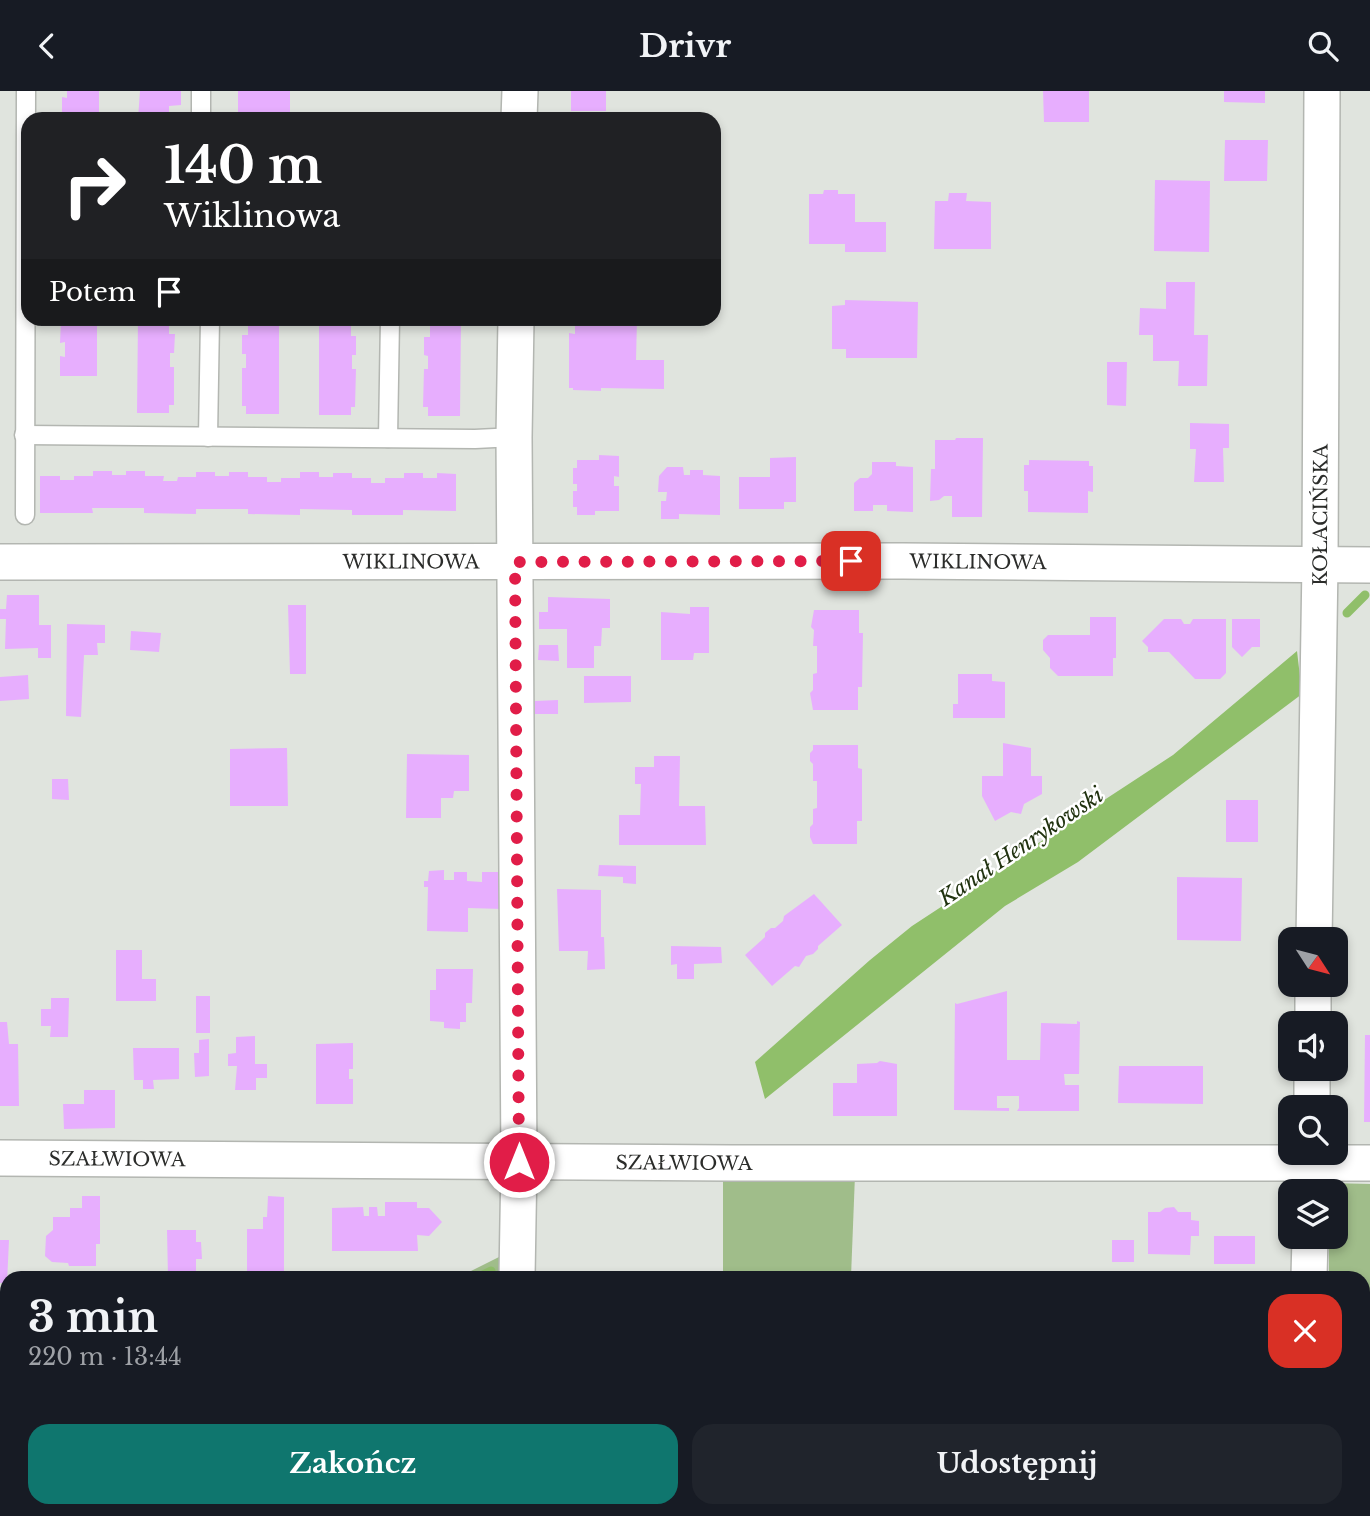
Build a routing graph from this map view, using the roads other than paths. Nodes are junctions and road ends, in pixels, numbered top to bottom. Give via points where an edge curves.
1 (26, 91) edge
2 (201, 91) edge
3 (520, 91) edge
4 (1322, 91) edge
5 (26, 112) edge
6 (201, 112) edge
7 (519, 112) edge
8 (25, 326) edge
9 (210, 326) edge
10 (390, 326) edge
11 (516, 326) edge
12 (24, 435) junction
13 (208, 437) junction
14 (388, 437) junction
15 (514, 437) junction
16 (24, 515) dead end
17 (0, 562) edge
18 (515, 562) junction
19 (1320, 564) junction
20 (1370, 565) edge
21 (1314, 927) edge
22 (0, 1158) edge
23 (519, 1162) junction
24 (1370, 1163) edge
25 (1311, 1169) edge
26 (1310, 1249) edge
27 (517, 1271) edge
28 (1309, 1271) edge

1 - 5 lane
2 - 6 lane
3 - 7 street
4 - 19 street, KOŁACIŃSKA
8 - 12 lane
9 - 13 lane
10 - 14 lane
11 - 15 street
12 - 13 lane
12 - 16 lane
13 - 14 lane
14 - 15 lane
15 - 18 street
17 - 18 street, WIKLINOWA
18 - 19 street, WIKLINOWA
18 - 23 street
19 - 20 street, WIKLINOWA
19 - 21 street, KOŁACIŃSKA
22 - 23 street, SZAŁWIOWA
23 - 25 street, SZAŁWIOWA
23 - 27 street
24 - 25 street, SZAŁWIOWA
26 - 28 street

